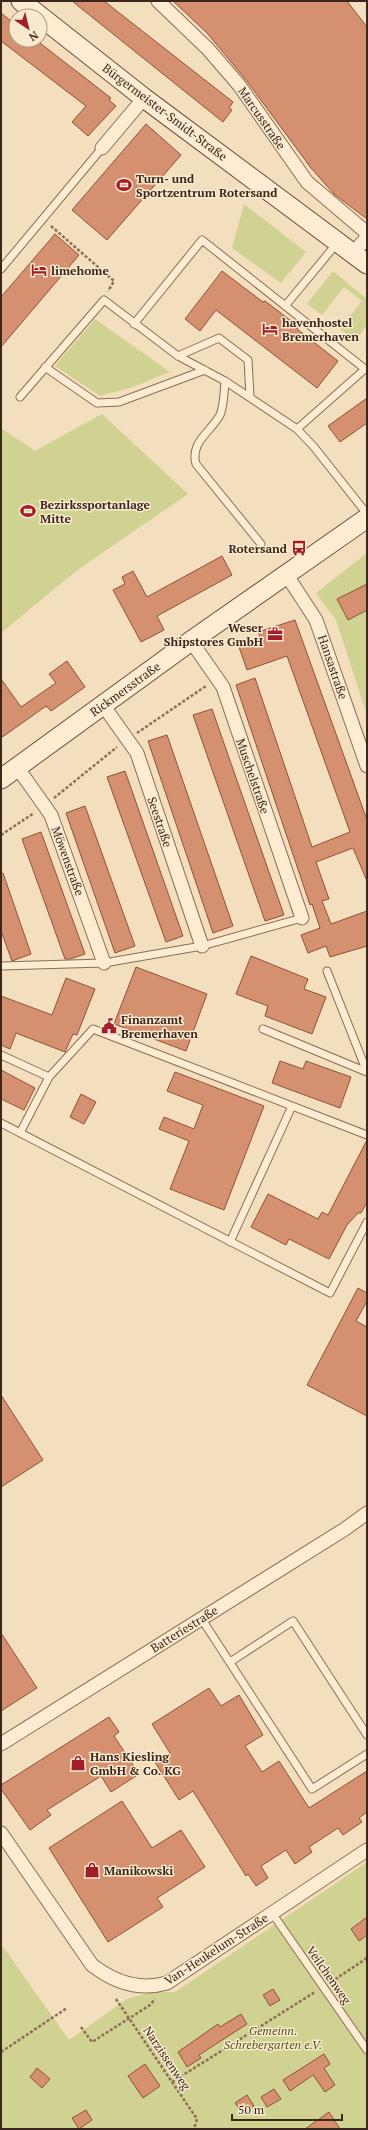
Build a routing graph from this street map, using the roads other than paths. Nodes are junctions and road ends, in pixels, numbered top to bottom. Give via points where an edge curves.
1 (21, 1) edge
2 (158, 1) edge
3 (30, 8) edge
4 (48, 22) edge
5 (144, 98) junction
6 (102, 148) joint
7 (367, 233) edge
8 (367, 237) edge
9 (338, 242) junction
10 (360, 259) edge
11 (1, 269) edge
12 (285, 306) junction
13 (134, 324) junction
14 (178, 356) junction
15 (45, 367) junction
16 (205, 370) junction
17 (225, 381) junction
18 (250, 396) junction
19 (20, 397) dead end
20 (297, 429) junction
21 (367, 514) edge
22 (367, 518) edge
23 (261, 544) dead end
24 (286, 574) junction
25 (191, 641) junction
26 (103, 706) junction
27 (367, 766) edge
28 (17, 767) junction
29 (1, 779) edge
30 (302, 918) joint
31 (202, 946) junction
32 (104, 963) junction
33 (1, 966) edge
34 (327, 971) dead end
35 (263, 1029) dead end
36 (1, 1055) edge
37 (367, 1072) edge
38 (49, 1077) junction
39 (292, 1106) junction
40 (1, 1123) edge
41 (20, 1134) junction
42 (367, 1135) edge
43 (367, 1222) edge
44 (230, 1242) junction
45 (367, 1513) edge
46 (201, 1618) junction
47 (230, 1662) junction
48 (367, 1735) edge
49 (1, 1744) edge
50 (367, 1754) edge
51 (1, 1833) edge
52 (367, 1850) edge
53 (272, 1913) junction
54 (367, 2050) edge

1 - 3 main road, Bürgermeister-Smidt-Straße
2 - 7 street, Marcusstraße via 208,49 239,85 307,182
4 - 5 main road, Bürgermeister-Smidt-Straße
5 - 6 street
5 - 9 main road, Bürgermeister-Smidt-Straße
6 - 11 lane
8 - 10 street
9 - 10 main road, Bürgermeister-Smidt-Straße
9 - 12 lane
12 - 13 lane via 202,240
12 - 20 lane via 365,369
13 - 14 lane
13 - 15 lane via 104,300
14 - 16 lane
14 - 18 lane via 219,338 248,360
15 - 16 lane via 97,403 119,402
15 - 19 lane
16 - 17 lane
17 - 18 lane
17 - 23 lane via 220,414 196,446 196,464
18 - 20 lane
20 - 21 lane
22 - 24 main road, Rickmersstraße
24 - 25 main road, Rickmersstraße
24 - 27 street, Hansastraße via 316,620
25 - 26 main road, Rickmersstraße
25 - 30 street, Muschelstraße via 223,687
26 - 28 main road, Rickmersstraße
26 - 31 street, Seestraße via 137,753
28 - 29 main road, Rickmersstraße
28 - 32 street, Möwenstraße via 51,815
30 - 31 lane
31 - 32 lane
32 - 33 lane
34 - 37 lane
35 - 37 lane
36 - 38 lane
38 - 39 lane via 93,1029
38 - 41 lane
39 - 42 lane
39 - 44 lane
40 - 41 lane
41 - 44 lane
43 - 44 lane via 330,1293
45 - 46 street, Batteriestraße
46 - 47 lane
46 - 49 street, Batteriestraße
47 - 48 lane via 293,1621
47 - 50 lane via 312,1789
51 - 53 street, Van-Heukelum-Straße via 92,1965 123,1983 144,1987 156,1986 172,1979
52 - 53 street, Van-Heukelum-Straße
53 - 54 lane, Veilchenweg

